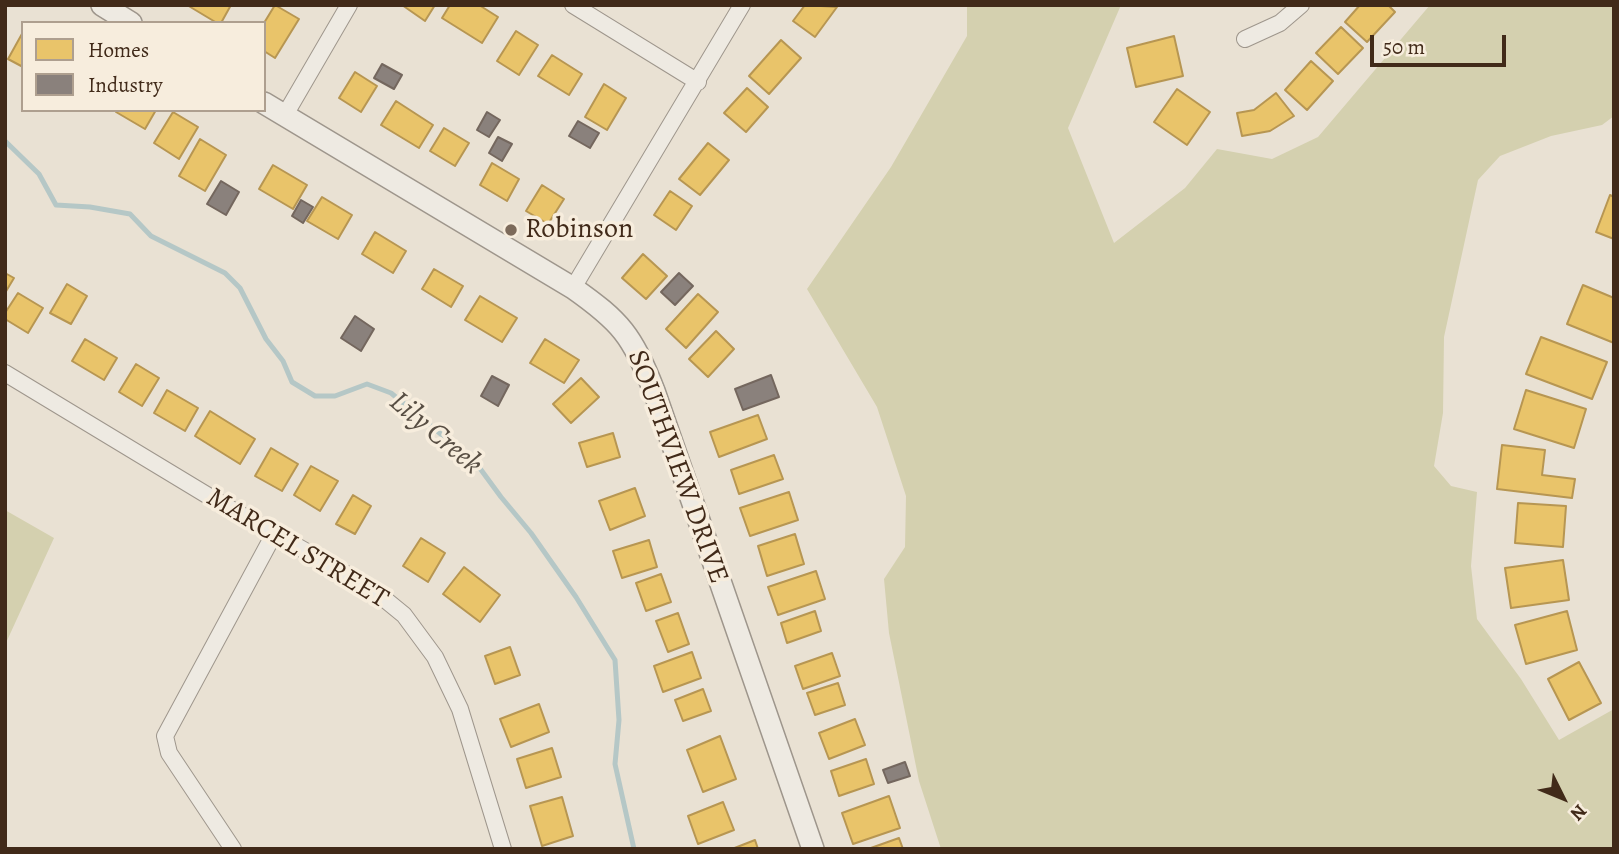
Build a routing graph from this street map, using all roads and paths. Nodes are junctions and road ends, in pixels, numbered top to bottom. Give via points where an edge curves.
1 (102, 5) edge
2 (349, 5) edge
3 (573, 5) edge
4 (742, 5) edge
5 (1301, 5) edge
6 (128, 21) edge
7 (1245, 39) dead end
8 (698, 82) junction
9 (266, 104) edge
10 (285, 115) junction
11 (573, 288) junction
12 (5, 373) edge
13 (274, 534) junction
14 (233, 849) edge
15 (503, 849) edge
16 (813, 849) edge

1 - 6 street
2 - 10 street
3 - 8 street
4 - 8 street
5 - 7 street via 1280,23
8 - 11 street
9 - 10 street, SOUTHVIEW DRIVE
10 - 11 street, SOUTHVIEW DRIVE
11 - 16 street, SOUTHVIEW DRIVE via 624,330 643,360
12 - 13 street, MARCEL STREET
13 - 14 street via 165,736 169,753
13 - 15 street, MARCEL STREET via 371,587 417,631 460,709

